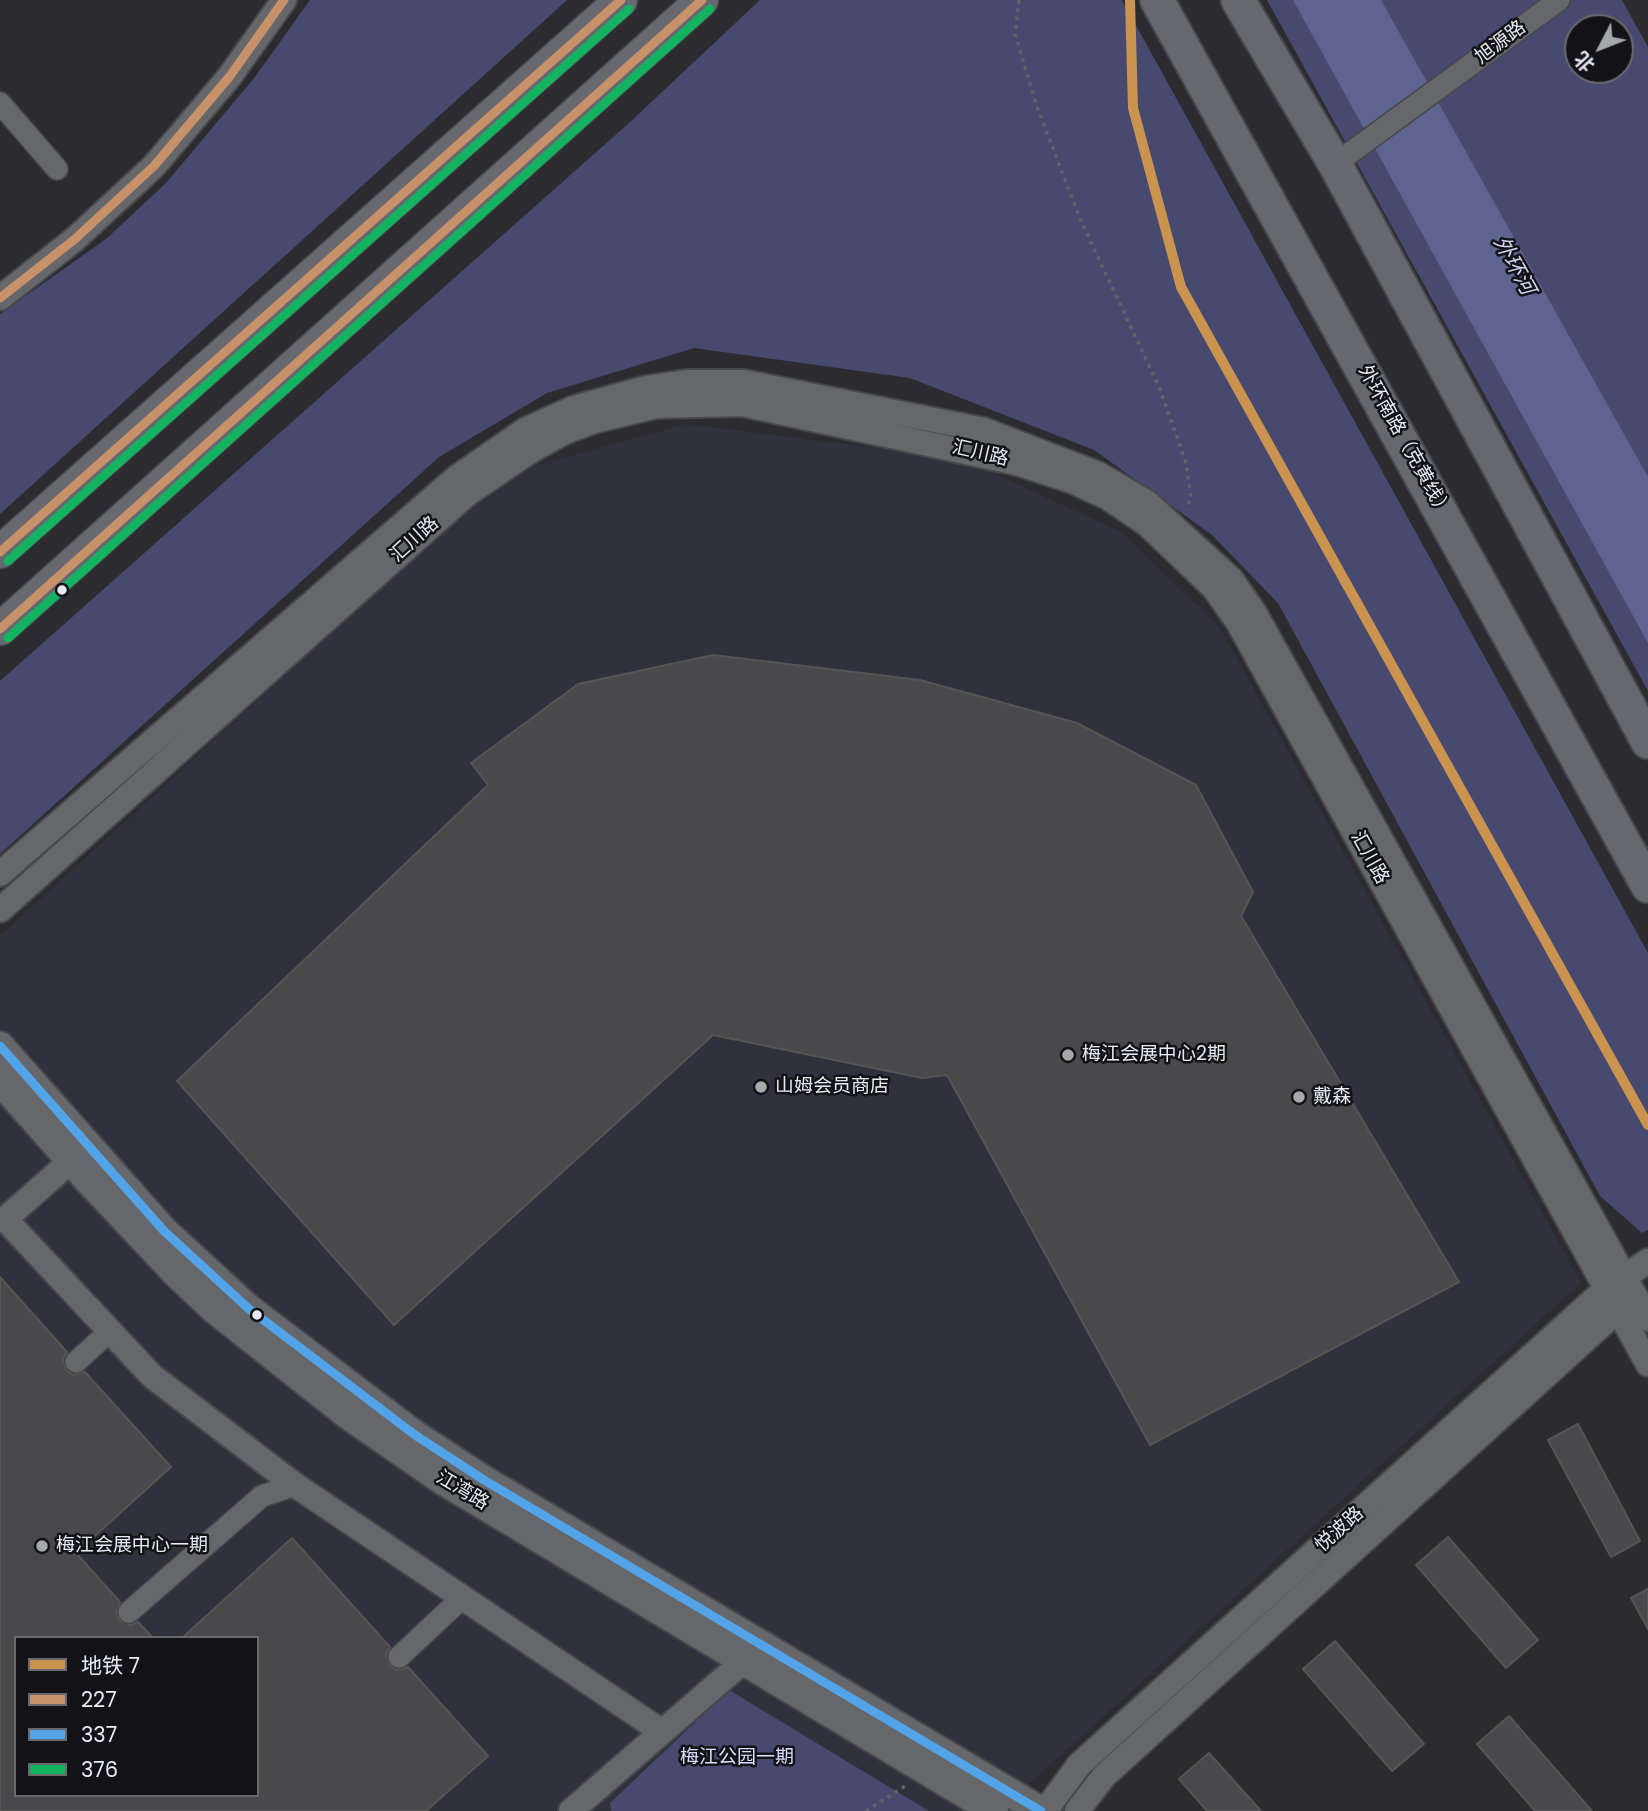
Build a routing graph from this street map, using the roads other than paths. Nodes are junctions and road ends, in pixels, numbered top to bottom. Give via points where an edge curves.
1 (264, 0) edge
2 (284, 0) edge
3 (621, 0) edge
4 (702, 0) edge
5 (1157, 0) edge
6 (1238, 0) edge
7 (1559, 0) edge
8 (0, 103) edge
9 (1346, 154) junction
10 (57, 169) dead end
11 (0, 277) edge
12 (0, 298) edge
13 (0, 552) edge
14 (0, 629) edge
15 (1648, 742) edge
16 (0, 874) edge
17 (1648, 886) edge
18 (0, 910) edge
19 (0, 1046) edge
20 (0, 1081) edge
21 (71, 1161) junction
22 (1648, 1261) edge
23 (1626, 1292) edge
24 (1648, 1319) edge
25 (110, 1331) junction
26 (76, 1362) dead end
27 (1648, 1364) edge
28 (295, 1485) junction
29 (462, 1598) junction
30 (129, 1612) dead end
31 (399, 1657) dead end
32 (745, 1660) junction
33 (661, 1731) junction
34 (570, 1811) edge
35 (993, 1811) edge
36 (1043, 1811) edge
37 (1077, 1811) edge

1 - 11 street via 218,67 150,148 72,222
2 - 12 street via 222,86 155,166 75,239
3 - 13 main road
4 - 14 main road
5 - 17 highway, 外环南路（克黄线）
6 - 9 highway
7 - 9 street, 旭源路
8 - 10 street
9 - 15 highway
16 - 23 street, 汇川路 via 484,456 525,430 609,397 686,382 744,382 985,430 1098,474 1148,503 1231,579 1254,612
18 - 23 street, 汇川路 via 467,494 565,432 656,406 742,404 980,453 1072,481 1107,497 1147,524 1214,588 1245,634
19 - 36 main road, 江湾路 via 164,1231 249,1309 415,1435
20 - 21 main road, 江湾路
21 - 25 street via 5,1219
21 - 32 main road, 江湾路 via 214,1309 348,1415 442,1480
22 - 23 street, 悦波路
23 - 24 street, 汇川路
23 - 27 street, 汇川路
23 - 36 street, 悦波路 via 1079,1765
23 - 37 street, 悦波路 via 1104,1776
25 - 26 street
25 - 28 street via 152,1376
28 - 29 street
28 - 30 street via 262,1496
29 - 31 street
29 - 33 street
32 - 33 street
32 - 35 main road, 江湾路
33 - 34 street

